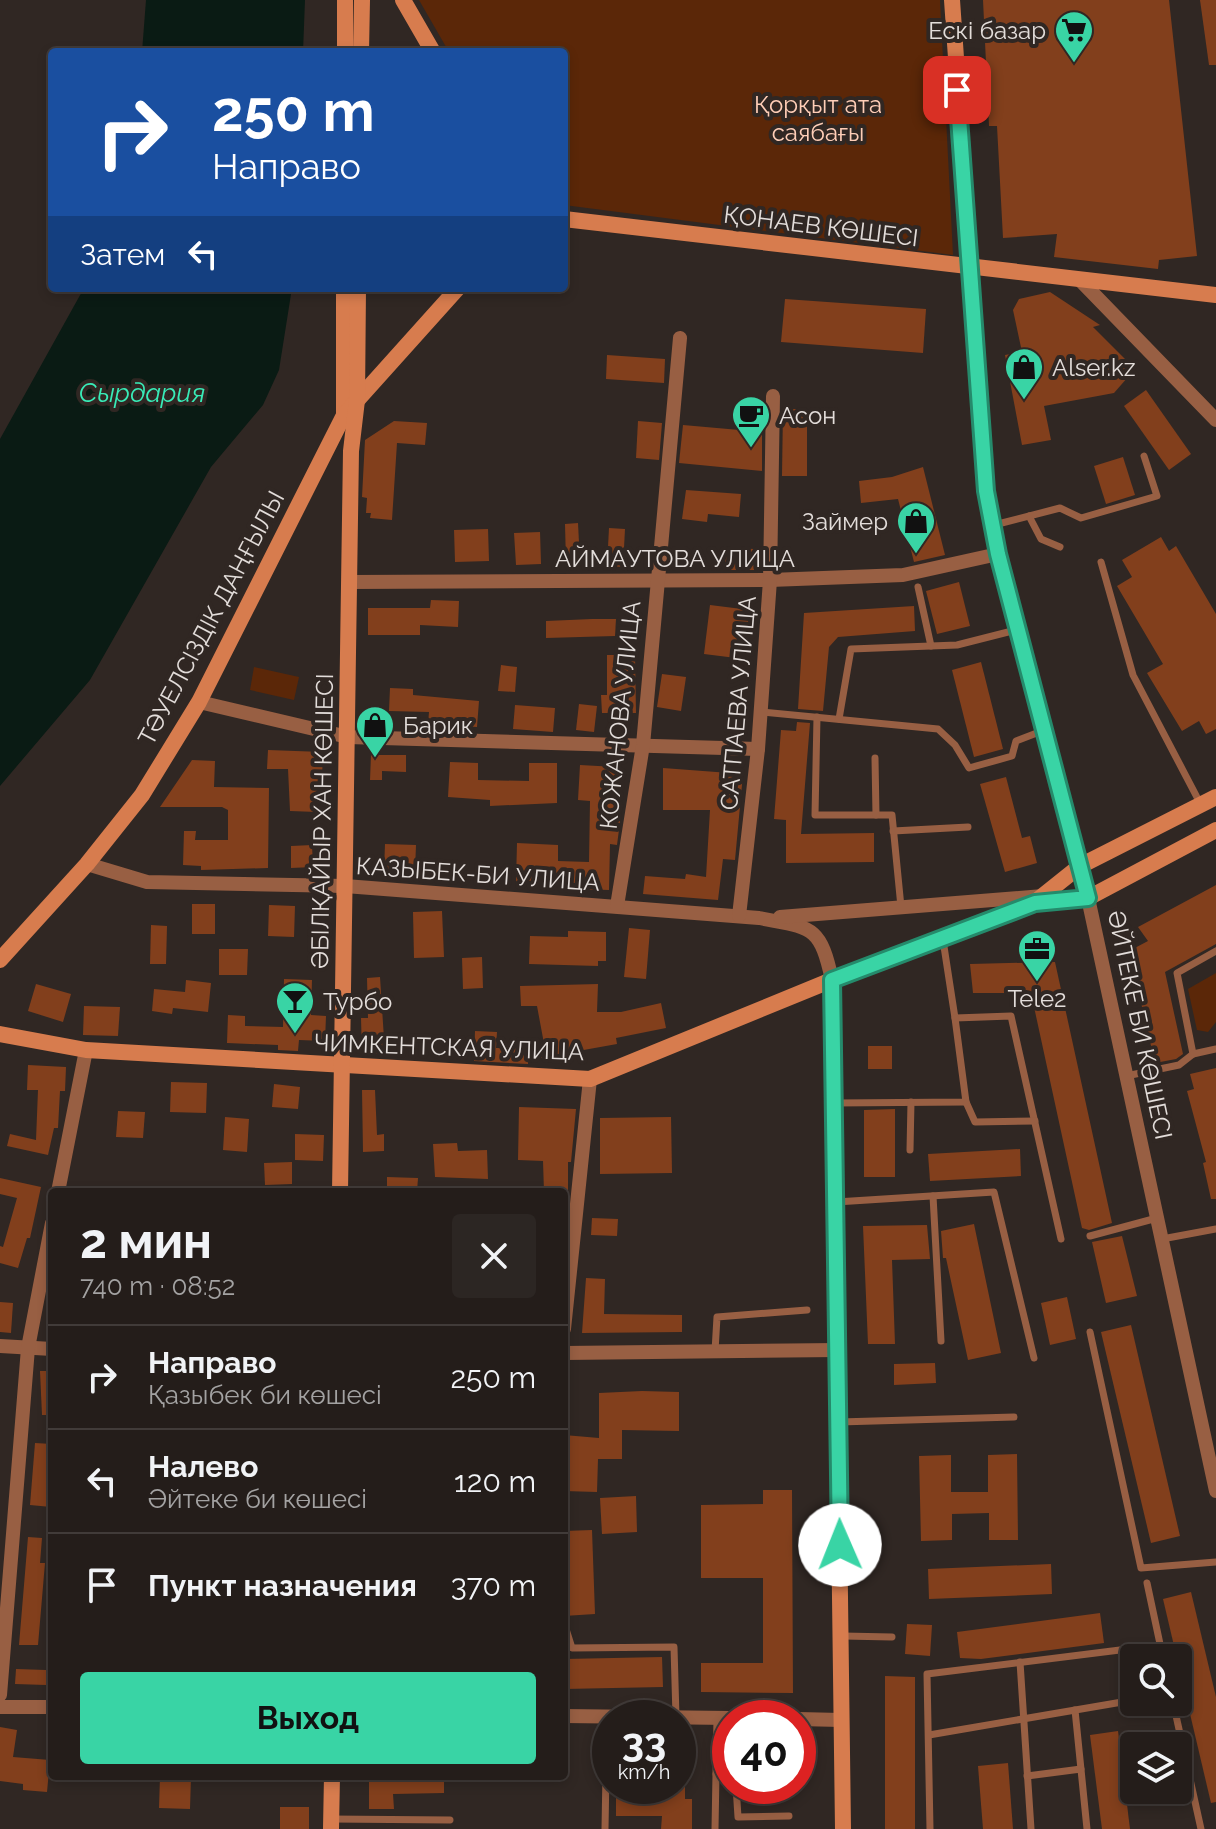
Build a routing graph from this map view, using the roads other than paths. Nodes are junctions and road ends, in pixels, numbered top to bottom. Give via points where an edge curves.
1 (345, 0) edge
2 (362, 0) edge
3 (403, 0) edge
4 (952, 0) edge
5 (345, 48) edge
6 (361, 48) edge
7 (431, 48) edge
8 (568, 219) edge
9 (968, 269) junction
10 (1081, 281) junction
11 (344, 292) edge
12 (358, 292) edge
13 (454, 292) edge
14 (1216, 295) edge
15 (680, 338) dead end
16 (773, 396) dead end
17 (357, 400) junction
18 (344, 415) junction
19 (1216, 420) edge
20 (351, 451) junction
21 (1144, 456) dead end
22 (1029, 516) junction
23 (992, 526) junction
24 (1060, 547) dead end
25 (998, 554) junction
26 (1101, 562) dead end
27 (770, 580) junction
28 (657, 581) junction
29 (350, 582) junction
30 (918, 587) dead end
31 (1018, 629) junction
32 (931, 646) junction
33 (199, 702) junction
34 (761, 712) junction
35 (817, 717) junction
36 (839, 719) junction
37 (1044, 731) junction
38 (348, 737) junction
39 (643, 745) junction
40 (758, 749) junction
41 (875, 758) dead end
42 (1208, 801) edge
43 (876, 815) junction
44 (968, 827) dead end
45 (1216, 830) edge
46 (893, 831) junction
47 (87, 864) junction
48 (1080, 866) junction
49 (345, 886) junction
50 (1088, 898) junction
51 (1039, 899) junction
52 (617, 906) junction
53 (901, 907) junction
54 (739, 916) junction
55 (759, 918) junction
56 (943, 938) junction
57 (1216, 951) edge
58 (0, 960) edge
59 (832, 980) junction
60 (955, 1018) junction
61 (0, 1034) edge
62 (1216, 1049) edge
63 (86, 1050) junction
64 (1193, 1054) junction
65 (342, 1067) junction
66 (1126, 1076) junction
67 (590, 1079) junction
68 (911, 1102) junction
69 (966, 1102) junction
70 (834, 1103) junction
71 (1035, 1121) junction
72 (910, 1150) dead end
73 (59, 1188) edge
74 (340, 1188) edge
75 (933, 1196) junction
76 (836, 1202) junction
77 (1157, 1218) junction
78 (1216, 1229) edge
79 (1090, 1236) dead end
80 (1061, 1239) dead end
81 (1162, 1239) junction
82 (47, 1277) edge
83 (568, 1291) edge
84 (807, 1310) dead end
85 (1090, 1332) dead end
86 (941, 1341) dead end
87 (0, 1346) edge
88 (28, 1348) junction
89 (48, 1349) edge
90 (838, 1350) junction
91 (715, 1351) junction
92 (568, 1353) edge
93 (1034, 1358) dead end
94 (1014, 1417) dead end
95 (839, 1422) junction
96 (1216, 1491) edge
97 (1216, 1562) edge
98 (1147, 1583) dead end
99 (568, 1635) edge
100 (840, 1636) junction
101 (892, 1637) dead end
102 (1160, 1644) edge
103 (1120, 1650) edge
104 (1020, 1662) junction
105 (0, 1695) edge
106 (676, 1700) edge
107 (1120, 1702) edge
108 (0, 1707) edge
109 (48, 1707) edge
110 (1075, 1710) junction
111 (568, 1716) edge
112 (592, 1716) edge
113 (1176, 1716) edge
114 (816, 1719) edge
115 (1022, 1719) junction
116 (841, 1720) junction
117 (929, 1735) junction
118 (1081, 1769) junction
119 (1027, 1776) junction
120 (332, 1780) edge
121 (605, 1804) edge
122 (715, 1804) edge
123 (737, 1804) edge
124 (789, 1816) dead end
125 (450, 1820) dead end
126 (331, 1824) edge
127 (605, 1829) edge
128 (715, 1829) edge
129 (843, 1829) edge
130 (930, 1829) edge
131 (1031, 1829) edge
132 (1087, 1829) edge
133 (1201, 1829) edge

1 - 5 street
2 - 6 street
3 - 7 street
4 - 9 street, ӘЙТЕКЕ БИ КӨШЕСІ
8 - 9 street, ҚОНАЕВ КӨШЕСІ
9 - 10 street, ҚОНАЕВ КӨШЕСІ
9 - 23 street, ӘЙТЕКЕ БИ КӨШЕСІ
10 - 14 street, ҚОНАЕВ КӨШЕСІ
10 - 19 street
11 - 18 street
12 - 17 street
13 - 17 street, ТӘУЕЛСІЗДІК ДАҢҒЫЛЫ
15 - 28 street, КОЖАНОВА УЛИЦА
16 - 27 street, САТПАЕВА УЛИЦА
17 - 18 street, ТӘУЕЛСІЗДІК ДАҢҒЫЛЫ
17 - 20 street
18 - 20 street
18 - 33 street, ТӘУЕЛСІЗДІК ДАҢҒЫЛЫ
20 - 29 street, ӘБІЛҚАЙЫР ХАН КӨШЕСІ
21 - 22 lane via 1157,496 1081,518 1060,508
22 - 23 lane
22 - 24 lane via 1041,539
23 - 25 street, ӘЙТЕКЕ БИ КӨШЕСІ
25 - 27 street, АЙМАУТОВА УЛИЦА via 903,575
25 - 31 street, ӘЙТЕКЕ БИ КӨШЕСІ
26 - 42 lane via 1133,675
27 - 28 street, АЙМАУТОВА УЛИЦА
27 - 34 street, САТПАЕВА УЛИЦА
28 - 29 street, АЙМАУТОВА УЛИЦА
28 - 39 street, КОЖАНОВА УЛИЦА
29 - 38 street, ӘБІЛҚАЙЫР ХАН КӨШЕСІ
30 - 32 lane
31 - 32 lane via 957,645
31 - 37 street, ӘЙТЕКЕ БИ КӨШЕСІ
32 - 36 lane via 851,649
33 - 38 street
33 - 47 street, ТӘУЕЛСІЗДІК ДАҢҒЫЛЫ via 142,795
34 - 35 lane
34 - 40 street, САТПАЕВА УЛИЦА
35 - 36 lane
35 - 43 lane via 815,815
36 - 37 lane via 938,729 969,768 1012,756 1016,741
37 - 48 street, ӘЙТЕКЕ БИ КӨШЕСІ
38 - 39 street
38 - 49 street, ӘБІЛҚАЙЫР ХАН КӨШЕСІ
39 - 40 street
39 - 52 street, КОЖАНОВА УЛИЦА
40 - 54 street, САТПАЕВА УЛИЦА
41 - 43 lane
42 - 48 street
43 - 46 lane via 892,815
44 - 46 lane
45 - 50 street
46 - 53 lane
47 - 49 street, КАЗЫБЕК-БИ УЛИЦА via 147,882
47 - 58 street, ТӘУЕЛСІЗДІК ДАҢҒЫЛЫ
48 - 50 street, ӘЙТЕКЕ БИ КӨШЕСІ
48 - 51 street
49 - 52 street, КАЗЫБЕК-БИ УЛИЦА
49 - 65 street, ӘБІЛҚАЙЫР ХАН КӨШЕСІ
50 - 51 street
50 - 66 street, ӘЙТЕКЕ БИ КӨШЕСІ
51 - 53 street
51 - 56 street, ЧИМКЕНТСКАЯ УЛИЦА
52 - 54 street, КАЗЫБЕК-БИ УЛИЦА
53 - 55 street
54 - 55 street, КАЗЫБЕК-БИ УЛИЦА
55 - 59 street, КАЗЫБЕК-БИ УЛИЦА via 815,934 824,945
56 - 59 street, ЧИМКЕНТСКАЯ УЛИЦА
56 - 60 lane
57 - 64 lane via 1177,973
59 - 67 street, ЧИМКЕНТСКАЯ УЛИЦА
59 - 70 street
60 - 69 lane
60 - 71 lane via 1011,1016
61 - 63 street, ЧИМКЕНТСКАЯ УЛИЦА
62 - 64 lane
63 - 65 street, ЧИМКЕНТСКАЯ УЛИЦА
63 - 73 street
64 - 66 lane via 1179,1065
65 - 67 street, ЧИМКЕНТСКАЯ УЛИЦА
65 - 74 street, ӘБІЛҚАЙЫР ХАН КӨШЕСІ
66 - 77 street, ӘЙТЕКЕ БИ КӨШЕСІ
67 - 83 street
68 - 69 lane
68 - 70 lane
68 - 72 lane
69 - 71 lane via 975,1122
70 - 76 street
71 - 80 lane
75 - 76 lane
75 - 86 lane
75 - 93 lane via 994,1192
76 - 90 street
77 - 79 lane
77 - 81 street, ӘЙТЕКЕ БИ КӨШЕСІ
78 - 81 lane
81 - 96 street, ӘЙТЕКЕ БИ КӨШЕСІ
82 - 88 street
84 - 91 lane via 717,1317
85 - 97 lane via 1141,1568
87 - 88 street
88 - 89 street
88 - 105 street
90 - 91 street
90 - 95 street
91 - 92 street
94 - 95 lane
95 - 100 street
98 - 102 lane
99 - 106 lane via 572,1648 674,1647
100 - 101 lane
100 - 116 street
103 - 104 lane
104 - 115 lane
104 - 117 lane via 927,1674
107 - 110 lane
108 - 109 street
110 - 115 lane
110 - 118 lane
111 - 112 street
113 - 133 lane
114 - 116 street
115 - 117 lane
115 - 119 lane
116 - 129 street
117 - 130 lane
118 - 119 lane
118 - 132 lane
119 - 131 lane
120 - 126 street
121 - 127 lane
122 - 128 lane
123 - 124 lane via 738,1817
125 - 126 lane

